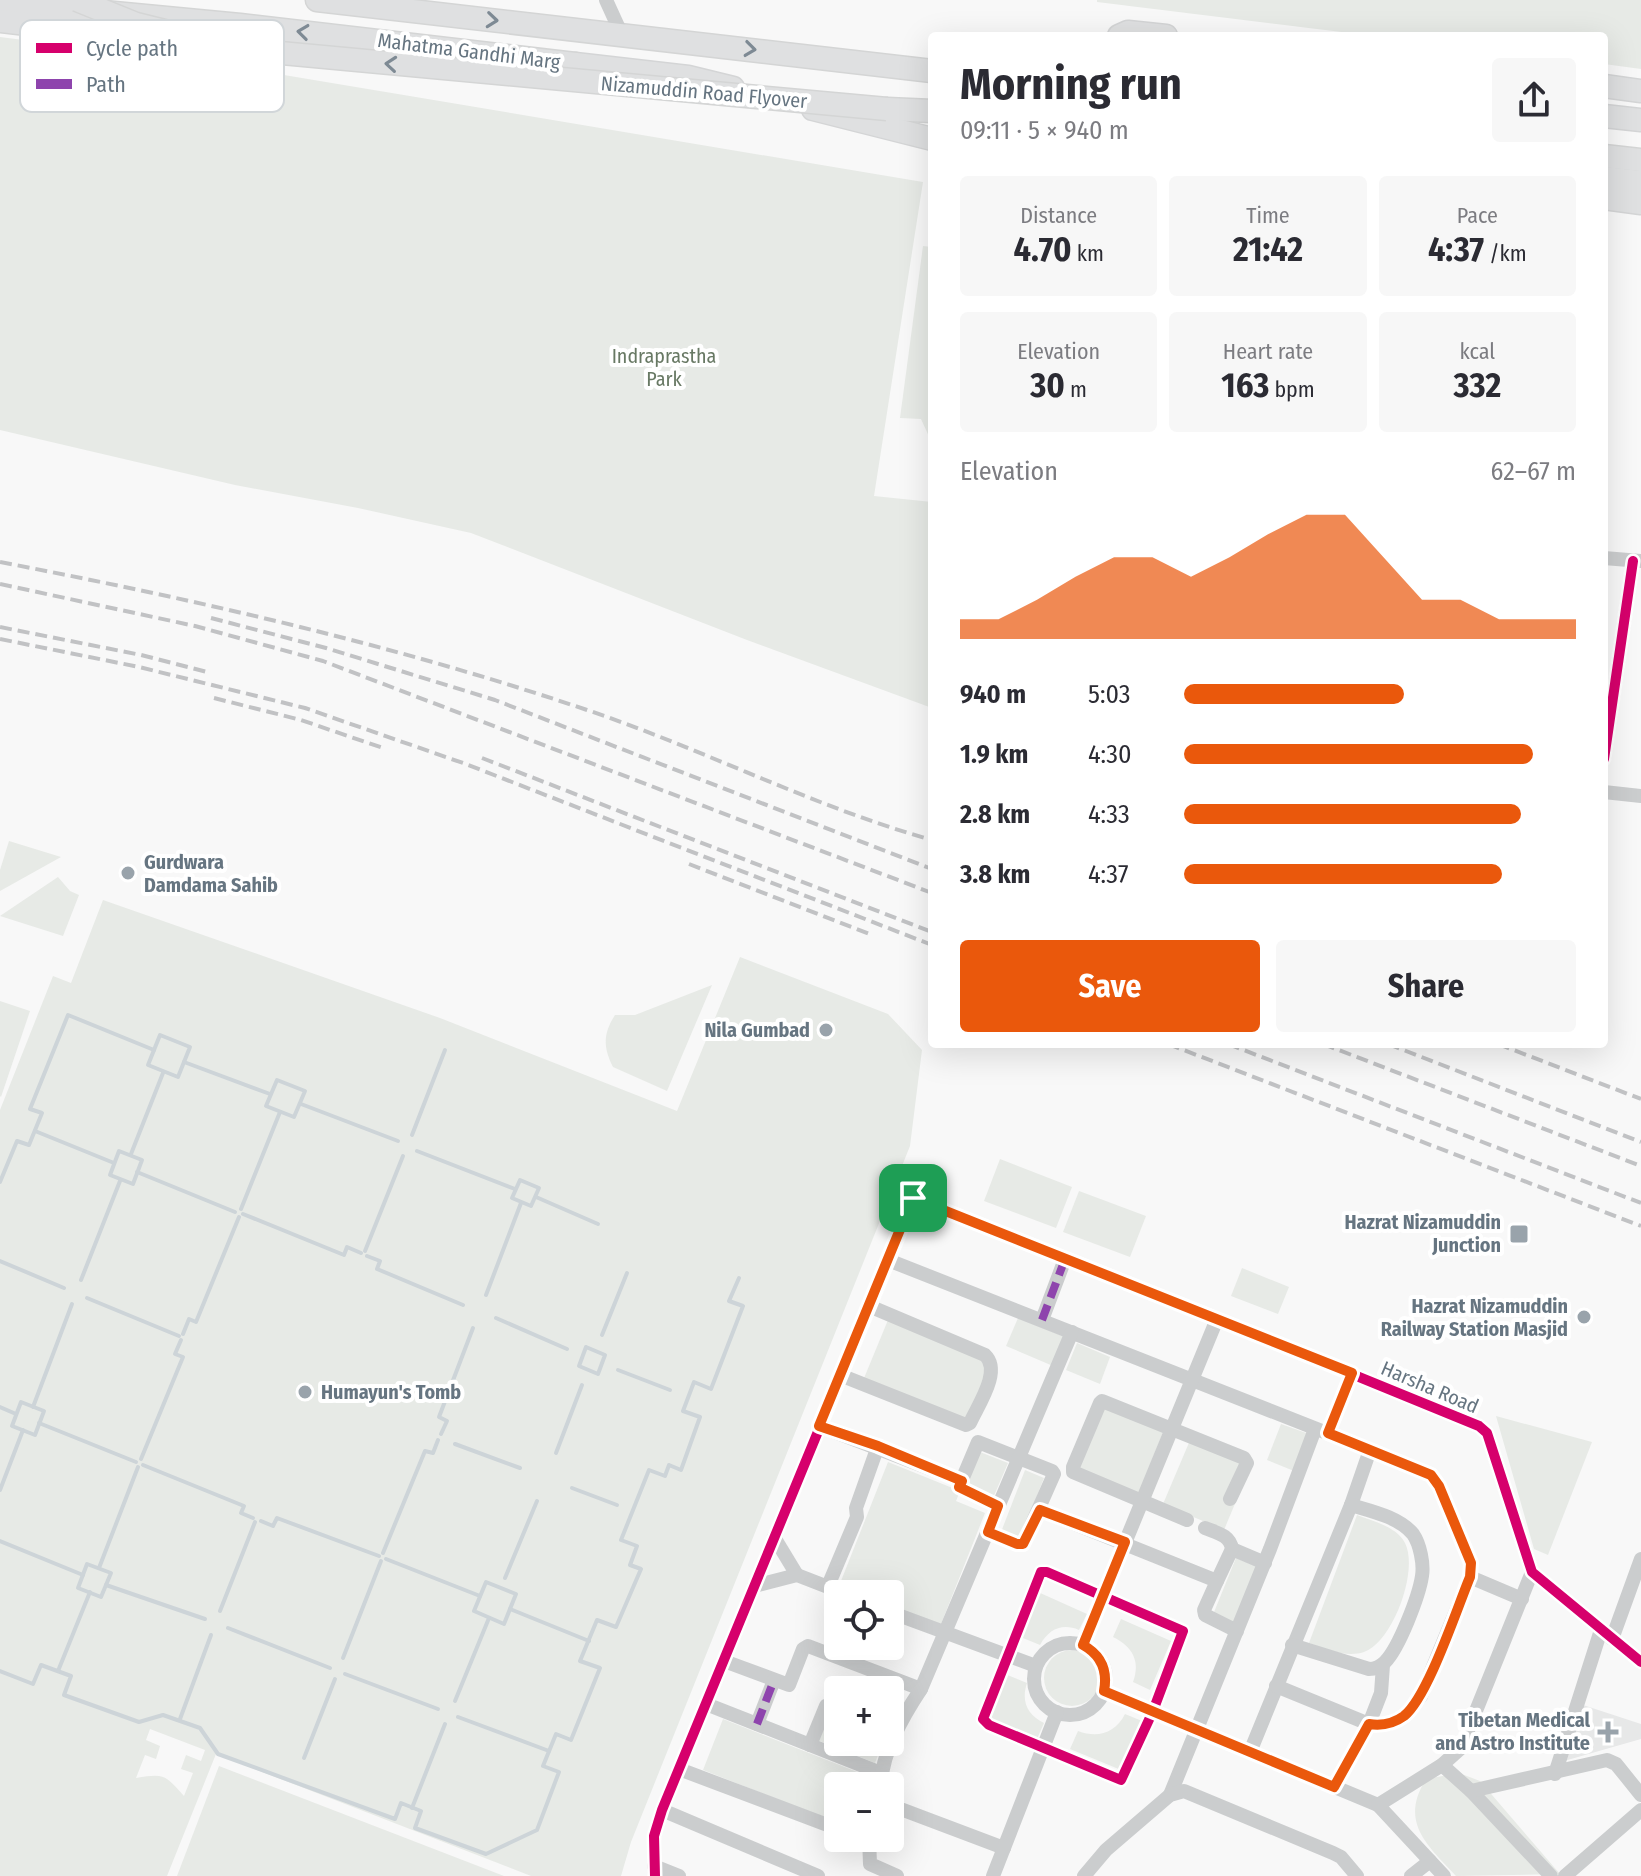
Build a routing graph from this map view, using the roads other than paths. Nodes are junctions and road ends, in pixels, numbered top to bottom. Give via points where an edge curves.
1 (77, 0) edge
2 (317, 0) edge
3 (362, 0) edge
4 (606, 0) edge
5 (0, 2) edge
6 (414, 12) junction
7 (126, 20) edge
8 (188, 20) edge
9 (0, 21) edge
10 (20, 23) edge
11 (284, 30) edge
12 (621, 33) junction
13 (284, 53) edge
14 (928, 71) edge
15 (1608, 87) edge
16 (1641, 91) edge
17 (928, 111) edge
18 (1608, 116) edge
19 (1641, 120) edge
20 (928, 138) edge
21 (1608, 156) edge
22 (1641, 160) edge
23 (1608, 178) edge
24 (1641, 182) edge
25 (1608, 558) edge
26 (1637, 561) edge
27 (1608, 735) edge
28 (1608, 792) edge
29 (1641, 796) edge
30 (925, 1172) dead end
31 (913, 1198) junction
32 (1065, 1259) junction
33 (888, 1260) junction
34 (869, 1306) junction
35 (1217, 1319) junction
36 (1042, 1320) junction
37 (1072, 1332) junction
38 (1352, 1373) junction
39 (840, 1375) junction
40 (1192, 1379) junction
41 (970, 1423) junction
42 (819, 1426) junction
43 (1171, 1429) junction
44 (1322, 1431) junction
45 (978, 1442) junction
46 (878, 1446) junction
47 (1370, 1450) junction
48 (1019, 1459) junction
49 (962, 1481) junction
50 (1230, 1499) dead end
51 (1141, 1503) junction
52 (1351, 1505) junction
53 (998, 1506) junction
54 (1040, 1510) junction
55 (1187, 1520) dead end
56 (1205, 1528) dead end
57 (988, 1532) junction
58 (774, 1537) junction
59 (1125, 1542) junction
60 (1232, 1549) junction
61 (1641, 1559) edge
62 (1191, 1563) dead end
63 (1265, 1563) junction
64 (1532, 1572) junction
65 (797, 1575) junction
66 (1470, 1577) junction
67 (1218, 1578) junction
68 (831, 1580) edge
69 (824, 1585) edge
70 (754, 1586) junction
71 (1103, 1595) junction
72 (1522, 1599) junction
73 (904, 1617) edge
74 (1237, 1631) junction
75 (945, 1633) junction
76 (1606, 1635) junction
77 (1083, 1645) junction
78 (1292, 1645) junction
79 (1006, 1656) junction
80 (724, 1661) junction
81 (1641, 1662) edge
82 (1383, 1665) junction
83 (1036, 1666) junction
84 (774, 1680) junction
85 (1276, 1686) junction
86 (921, 1689) junction
87 (1104, 1691) junction
88 (706, 1704) junction
89 (824, 1711) edge
90 (1153, 1711) junction
91 (1057, 1712) junction
92 (904, 1714) edge
93 (757, 1724) junction
94 (1369, 1724) junction
95 (1197, 1730) junction
96 (810, 1745) junction
97 (1045, 1748) junction
98 (1250, 1752) junction
99 (1442, 1765) junction
100 (679, 1769) junction
101 (867, 1772) edge
102 (1555, 1774) junction
103 (1334, 1787) junction
104 (1471, 1791) junction
105 (1170, 1795) junction
106 (1641, 1795) edge
107 (1378, 1805) junction
108 (662, 1810) junction
109 (904, 1810) edge
110 (1641, 1810) edge
111 (824, 1824) edge
112 (1004, 1848) junction
113 (870, 1852) edge
114 (1430, 1861) junction
115 (655, 1871) edge
116 (679, 1876) edge
117 (818, 1876) edge
118 (897, 1876) edge
119 (993, 1876) edge
120 (1084, 1876) edge
121 (1357, 1876) edge
122 (1411, 1876) edge
123 (1444, 1876) edge
124 (1551, 1876) edge
125 (1565, 1876) edge

1 - 7 main road, bridge
2 - 6 main road
3 - 6 main road
4 - 12 street
8 -> 5 main road, Mahatma Gandhi Marg
6 -> 12 main road, Mahatma Gandhi Marg
9 - 10 main road, bridge
20 -> 11 main road, Mahatma Gandhi Marg via 688,77
12 -> 14 main road, Mahatma Gandhi Marg
17 -> 13 main road, Nizamuddin Road Flyover, bridge
15 - 16 main road
18 - 19 main road
21 - 22 main road
23 - 24 main road
25 - 26 street
26 - 27 street
28 - 29 street
30 - 31 street
31 - 32 street, Harsha Road
31 - 33 street
32 - 35 street, Harsha Road
32 - 36 street
33 - 34 street
33 - 36 street
34 - 39 street
34 - 41 street via 990,1359 992,1371
35 - 38 street, Harsha Road
35 - 40 street
36 - 37 street
37 - 40 street
37 - 48 street
38 - 44 street
38 - 64 street, Harsha Road via 1487,1433
39 - 41 street
39 - 42 street
40 - 43 street
40 - 44 street
41 - 45 street
42 - 46 street
42 - 58 street
43 - 50 street via 1247,1460
43 - 51 street
43 - 51 street via 1102,1401 1073,1467 1075,1475
44 - 47 street
44 - 63 street
45 - 48 street
45 - 49 street
46 - 49 street
46 - 68 street
47 - 52 street
47 - 66 street via 1431,1475 1471,1563
48 - 53 street
48 - 54 street via 1054,1472
49 - 53 street via 959,1487
51 - 55 street
51 - 59 street
52 - 78 street
52 - 82 street via 1379,1513 1411,1532 1423,1564 1406,1620
53 - 57 street
54 - 57 street via 1022,1545
54 - 59 street
56 - 60 street via 1229,1540
57 - 75 street
58 - 65 street
58 - 70 street
59 - 67 street
59 - 71 street
60 - 63 street
60 - 67 street
61 - 76 street
62 - 67 street
63 - 74 street
64 - 72 street
64 - 76 street
65 - 69 street
65 - 70 street
66 - 72 street
66 - 94 street via 1421,1696 1404,1716 1388,1724
67 - 74 street via 1205,1615
70 - 80 street
71 - 77 street
71 - 79 street via 1041,1572
71 - 90 street via 1183,1631
72 - 99 street via 1468,1735 1456,1755
73 - 75 street
74 - 95 street
75 - 79 street
75 - 86 street
76 - 81 street
76 - 102 street
77 - 83 street via 1050,1648
77 - 87 street via 1100,1659
78 - 82 street via 1369,1669
78 - 85 street
79 - 83 street
79 - 97 street via 983,1719
80 - 84 street
80 - 88 street
82 - 94 street via 1381,1693
83 - 91 street via 1040,1699
84 - 86 street via 789,1685 808,1646
84 - 93 street
85 - 94 street
85 - 98 street
86 - 92 street
87 - 90 street
87 - 91 street via 1090,1709
88 - 93 street
88 - 100 street
89 - 96 street
90 - 95 street
90 - 97 street via 1121,1780
91 - 97 street
93 - 96 street
94 - 103 street
95 - 98 street
95 - 105 street
96 - 101 street
97 - 112 street
98 - 103 street
99 - 104 street
99 - 107 street
100 - 108 street
100 - 111 street
102 - 104 street
102 - 106 street via 1607,1760
103 - 107 street
104 - 124 street
105 - 120 street
105 - 121 street via 1196,1794 1333,1853
107 - 114 street
108 - 115 street via 654,1836
108 - 117 street
109 - 112 street
110 - 125 street
112 - 119 street
113 - 118 street via 870,1864
114 - 122 street
114 - 123 street
115 - 116 street

